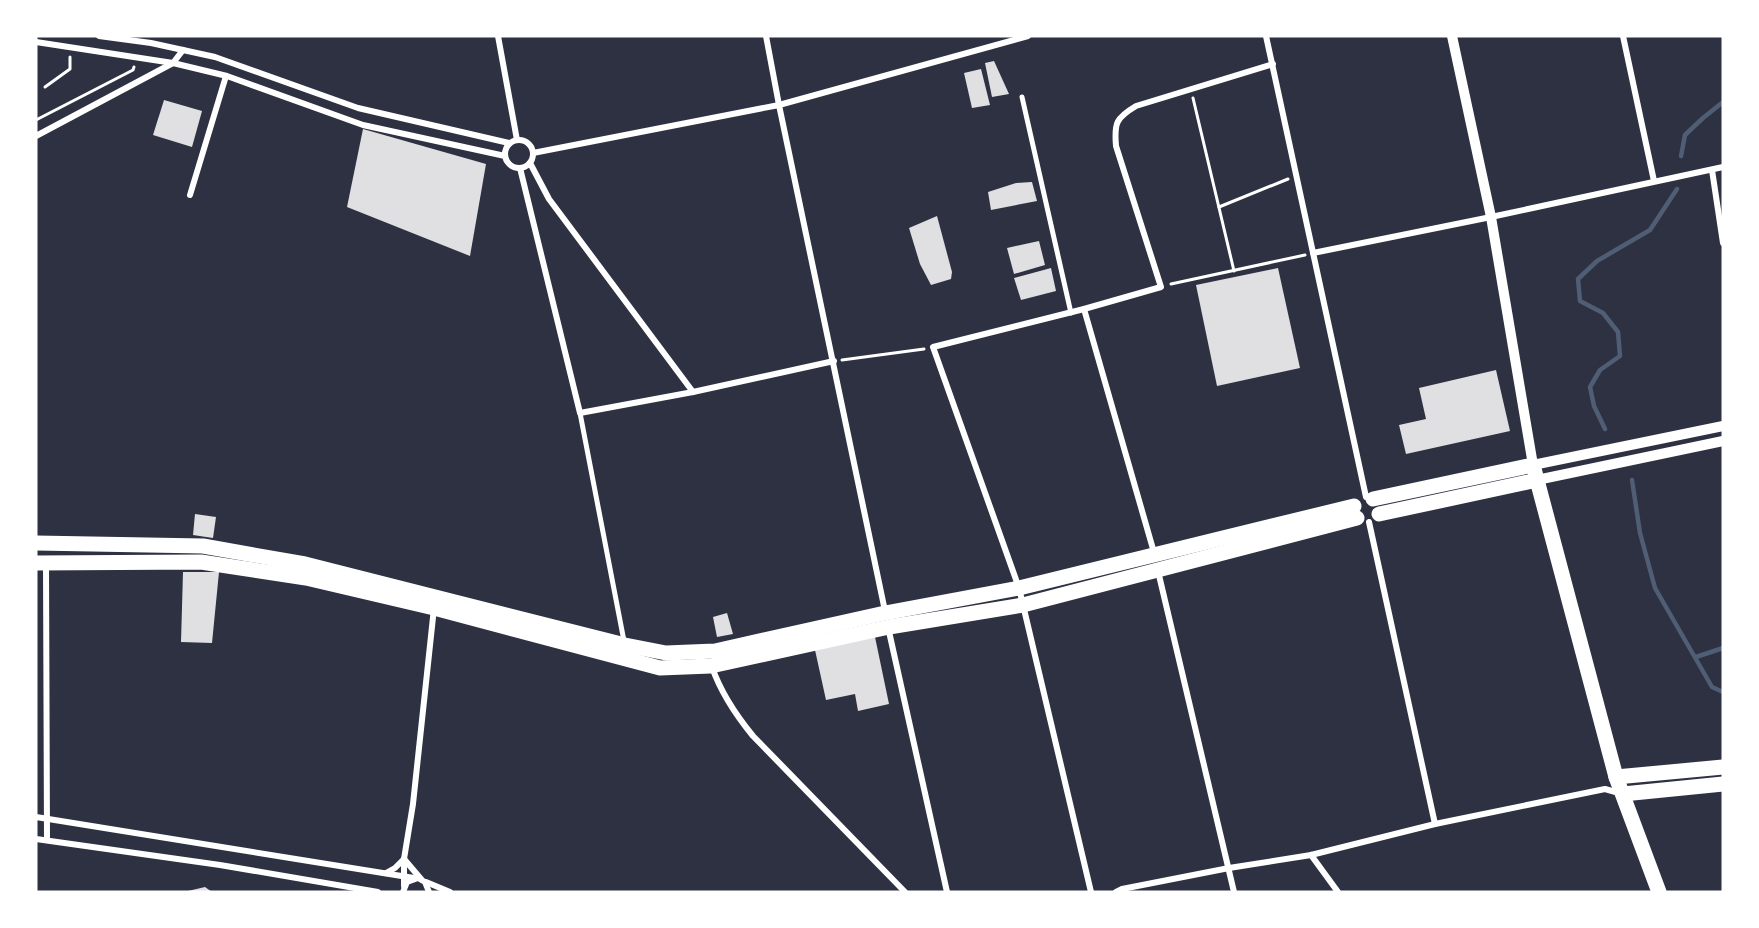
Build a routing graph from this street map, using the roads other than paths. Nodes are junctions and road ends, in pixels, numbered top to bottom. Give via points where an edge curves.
1 (99, 36) edge
2 (498, 36) edge
3 (766, 36) edge
4 (1028, 36) edge
5 (1266, 36) edge
6 (1452, 36) edge
7 (1623, 36) edge
8 (1017, 38) edge
9 (36, 42) edge
10 (183, 50) junction
11 (173, 63) junction
12 (1273, 64) junction
13 (226, 76) junction
14 (1022, 97) dead end
15 (778, 105) junction
16 (36, 136) edge
17 (517, 140) junction
18 (509, 143) junction
19 (533, 153) junction
20 (505, 156) junction
21 (530, 163) junction
22 (1723, 167) edge
23 (520, 168) junction
24 (1712, 170) junction
25 (1654, 181) junction
26 (190, 195) dead end
27 (1491, 217) junction
28 (1723, 243) edge
29 (1313, 253) junction
30 (1084, 309) junction
31 (1071, 313) junction
32 (834, 361) junction
33 (693, 392) junction
34 (580, 413) junction
35 (1723, 426) edge
36 (1723, 441) edge
37 (1535, 473) junction
38 (1366, 509) junction
39 (36, 543) edge
40 (1156, 562) junction
41 (41, 563) edge
42 (1019, 588) junction
43 (434, 602) junction
44 (1023, 605) junction
45 (887, 620) junction
46 (625, 645) junction
47 (710, 659) junction
48 (1723, 767) edge
49 (1616, 777) junction
50 (1723, 784) edge
51 (1605, 789) junction
52 (1623, 794) junction
53 (36, 818) edge
54 (47, 819) junction
55 (1435, 824) junction
56 (36, 839) edge
57 (47, 840) junction
58 (1311, 855) junction
59 (404, 859) junction
60 (1228, 867) junction
61 (386, 873) junction
62 (404, 876) junction
63 (414, 878) junction
64 (424, 880) junction
65 (404, 889) edge
66 (378, 892) edge
67 (429, 892) edge
68 (450, 892) edge
69 (905, 892) edge
70 (947, 892) edge
71 (1091, 892) edge
72 (1116, 892) edge
73 (1234, 892) edge
74 (1338, 892) edge
75 (1659, 892) edge

1 - 10 street
2 - 17 street
3 - 15 street
4 - 8 street
5 - 12 street
6 - 27 street
7 - 25 street
8 - 15 street
9 - 11 street
10 - 11 street
10 - 18 street via 215,57 358,108
11 - 13 street
11 - 16 street
12 - 29 street
12 - 30 street via 1122,114 1114,128 1116,146 1161,287
13 - 20 street via 363,125
13 - 26 street
14 - 31 street
15 - 19 street
15 - 32 street
17 - 18 street
17 - 19 street via 529,145
18 - 20 street
19 - 21 street
20 - 23 street via 508,164
21 - 23 street
21 - 33 street via 549,199
22 - 24 street
23 - 34 street
24 - 25 street
24 - 28 street
25 - 27 street
27 - 29 street
27 - 37 street
29 - 38 street
30 - 31 street
30 - 40 street
31 - 42 street via 933,347
32 - 33 street
32 - 45 street
33 - 34 street
34 - 46 street
35 - 37 street
36 - 37 street
37 - 38 main road
37 - 49 main road
38 - 40 main road
38 - 55 street
39 - 43 main road via 203,546 305,564
40 - 42 main road
40 - 44 main road
40 - 60 street
41 - 43 main road via 201,562
41 - 54 street
42 - 44 street
42 - 45 main road
43 - 46 main road
43 - 47 main road via 660,668
43 - 59 street
44 - 45 main road
44 - 71 street
45 - 47 main road
45 - 70 street
46 - 47 main road
47 - 69 street via 719,687 753,736
48 - 49 main road
49 - 51 street
49 - 52 main road
50 - 52 main road
51 - 52 street
51 - 55 street
52 - 75 main road
53 - 54 street
54 - 57 street
54 - 61 street
55 - 58 street
56 - 57 street
57 - 66 street
58 - 60 street
58 - 74 street
59 - 61 street
59 - 62 street
59 - 64 street
60 - 72 street
60 - 73 street
61 - 62 street
62 - 63 street
62 - 65 street
63 - 64 street
63 - 65 street
64 - 67 street
64 - 68 street

